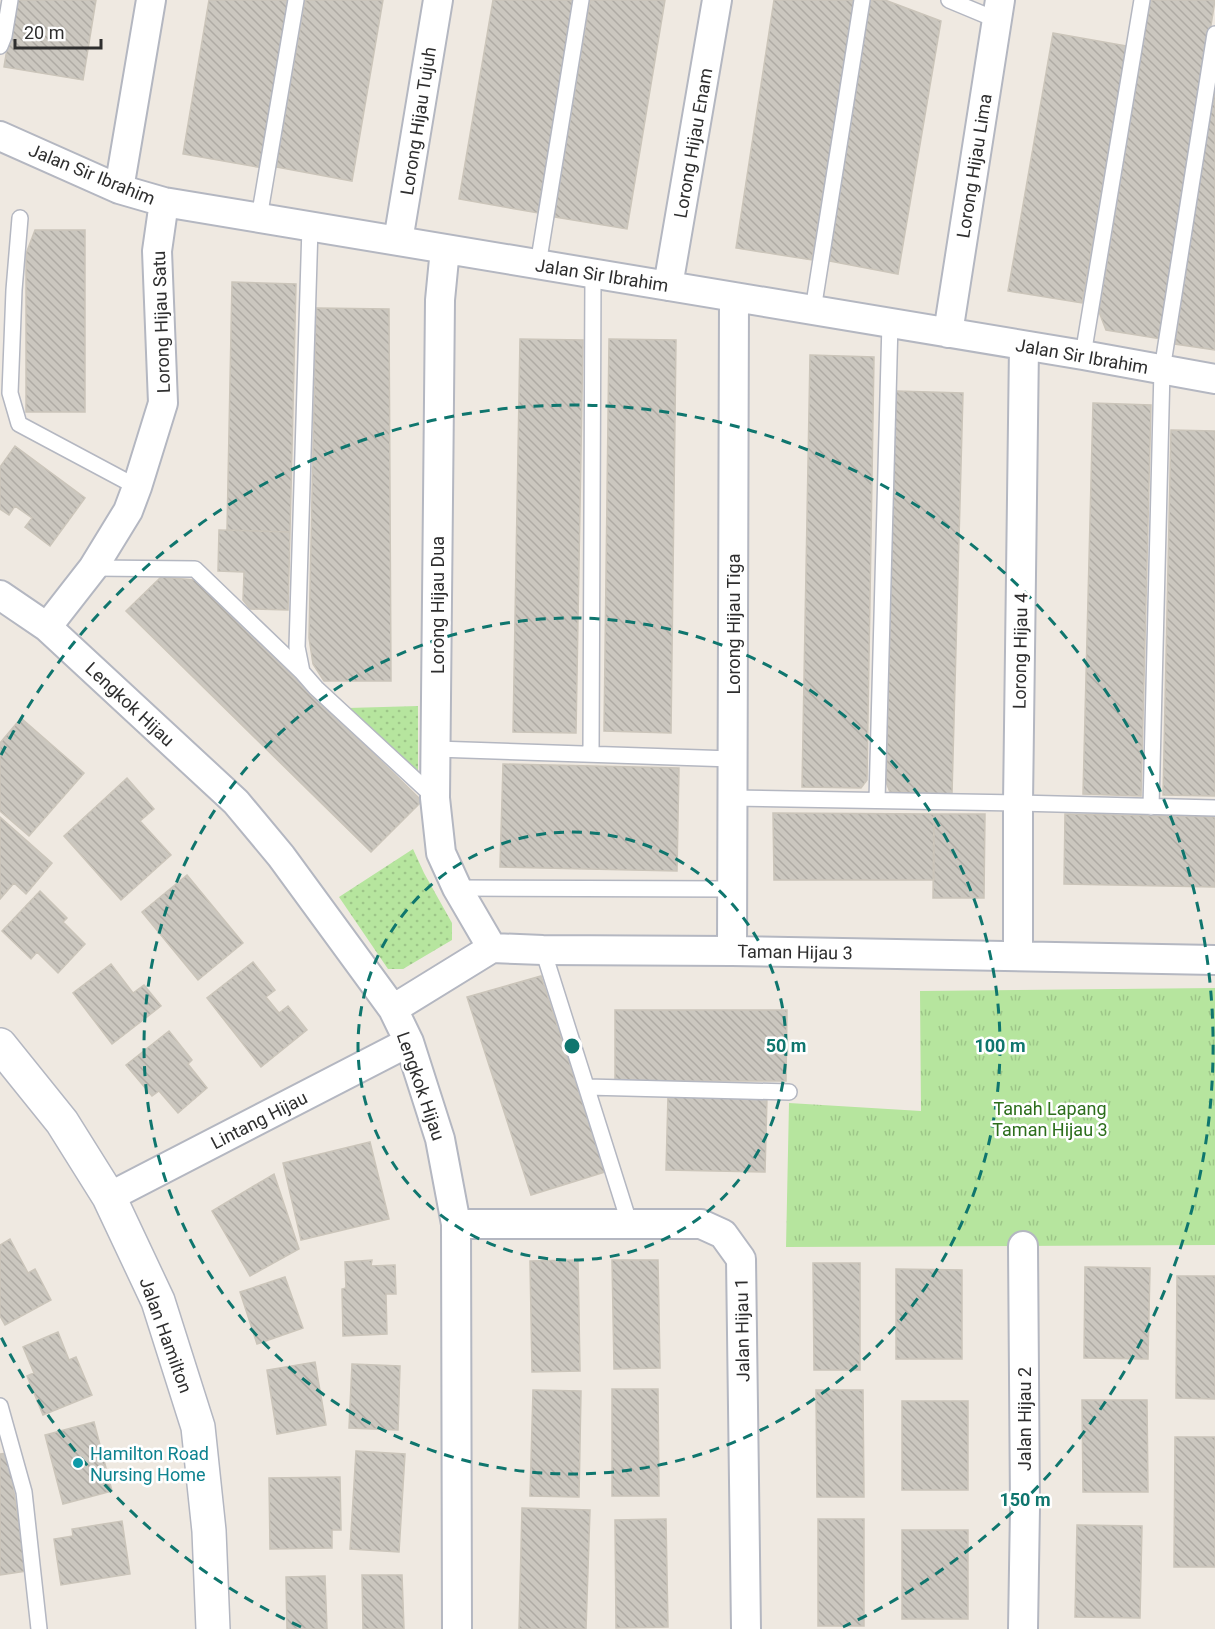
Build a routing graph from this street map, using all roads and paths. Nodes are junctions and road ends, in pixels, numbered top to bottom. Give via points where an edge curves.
1 (10, 0) edge
2 (151, 0) edge
3 (296, 0) edge
4 (438, 0) edge
5 (581, 0) edge
6 (717, 0) edge
7 (862, 0) edge
8 (949, 0) edge
9 (1142, 0) edge
10 (998, 10) edge
11 (1215, 34) edge
12 (0, 46) edge
13 (0, 136) edge
14 (119, 189) junction
15 (164, 202) junction
16 (20, 218) dead end
17 (259, 218) junction
18 (310, 227) junction
19 (398, 241) junction
20 (445, 249) junction
21 (538, 265) junction
22 (593, 274) junction
23 (668, 286) junction
24 (734, 297) junction
25 (813, 310) junction
26 (890, 323) junction
27 (948, 333) junction
28 (1024, 346) junction
29 (1083, 354) junction
30 (1162, 370) junction
31 (1215, 379) edge
32 (137, 487) junction
33 (93, 568) junction
34 (0, 594) edge
35 (47, 627) junction
36 (302, 672) junction
37 (436, 749) junction
38 (591, 754) junction
39 (732, 759) junction
40 (435, 798) junction
41 (732, 798) junction
42 (877, 800) junction
43 (1018, 803) junction
44 (1150, 807) junction
45 (1215, 808) edge
46 (457, 888) junction
47 (732, 890) junction
48 (492, 948) junction
49 (543, 950) junction
50 (732, 951) junction
51 (1018, 956) junction
52 (1215, 960) edge
53 (393, 1009) junction
54 (409, 1042) junction
55 (0, 1045) edge
56 (586, 1087) junction
57 (789, 1092) dead end
58 (109, 1197) junction
59 (456, 1224) junction
60 (630, 1225) junction
61 (1023, 1246) dead end
62 (0, 1406) edge
63 (39, 1629) edge
64 (213, 1629) edge
65 (457, 1629) edge
66 (746, 1629) edge
67 (1023, 1629) edge

1 - 12 lane
2 - 14 street
3 - 17 lane
4 - 19 street, Lorong Hijau Tujuh
5 - 21 lane
6 - 23 street, Lorong Hijau Enam
7 - 25 lane
8 - 10 lane
9 - 29 lane
10 - 27 street, Lorong Hijau Lima
11 - 30 lane
13 - 14 street, Jalan Sir Ibrahim
14 - 15 street, Jalan Sir Ibrahim
15 - 17 street, Jalan Sir Ibrahim
15 - 32 street, Lorong Hijau Satu via 157,251 163,403
16 - 32 lane via 10,393 19,424
17 - 18 street, Jalan Sir Ibrahim
18 - 19 street, Jalan Sir Ibrahim
18 - 36 lane via 297,637
19 - 20 street, Jalan Sir Ibrahim
20 - 21 street, Jalan Sir Ibrahim
20 - 37 street, Lorong Hijau Dua via 440,300
21 - 22 street, Jalan Sir Ibrahim
22 - 23 street, Jalan Sir Ibrahim
22 - 38 lane
23 - 24 street, Jalan Sir Ibrahim
24 - 25 street, Jalan Sir Ibrahim
24 - 39 street, Lorong Hijau Tiga
25 - 26 street, Jalan Sir Ibrahim
26 - 27 street, Jalan Sir Ibrahim
26 - 42 lane
27 - 28 street, Jalan Sir Ibrahim
28 - 29 street, Jalan Sir Ibrahim
28 - 43 street, Lorong Hijau 4
29 - 30 street, Jalan Sir Ibrahim
30 - 31 street, Jalan Sir Ibrahim
30 - 44 lane
32 - 33 street, Lorong Hijau Satu via 128,511
33 - 35 street, Lorong Hijau Satu
33 - 36 lane via 195,568
34 - 35 street, Lengkok Hijau
35 - 53 street, Lengkok Hijau via 236,802 281,855
36 - 40 lane
37 - 38 lane
37 - 40 street, Lorong Hijau Dua
38 - 39 lane
39 - 41 street, Lorong Hijau Tiga
40 - 46 street, Lorong Hijau Dua via 441,853
41 - 42 lane
41 - 47 street, Lorong Hijau Tiga
42 - 43 lane
43 - 44 lane
43 - 51 street, Lorong Hijau 4
44 - 45 lane
46 - 47 lane
46 - 48 street, Lorong Hijau Dua
47 - 50 street, Lorong Hijau Tiga
48 - 49 street, Taman Hijau 3
48 - 53 street
49 - 50 street, Taman Hijau 3
49 - 56 lane
50 - 51 street, Taman Hijau 3
51 - 52 street, Taman Hijau 3
53 - 54 street, Lengkok Hijau
54 - 58 street, Lintang Hijau
54 - 59 street, Lengkok Hijau via 440,1139
55 - 58 main road, Jalan Hamilton via 62,1122
56 - 57 lane
56 - 60 lane
58 - 64 main road, Jalan Hamilton via 158,1301 198,1427 209,1531
59 - 60 street, Jalan Hijau 1
59 - 65 street, Lengkok Hijau
60 - 66 street, Jalan Hijau 1 via 701,1224 723,1234 741,1259
61 - 67 street, Jalan Hijau 2
62 - 63 lane via 24,1492

